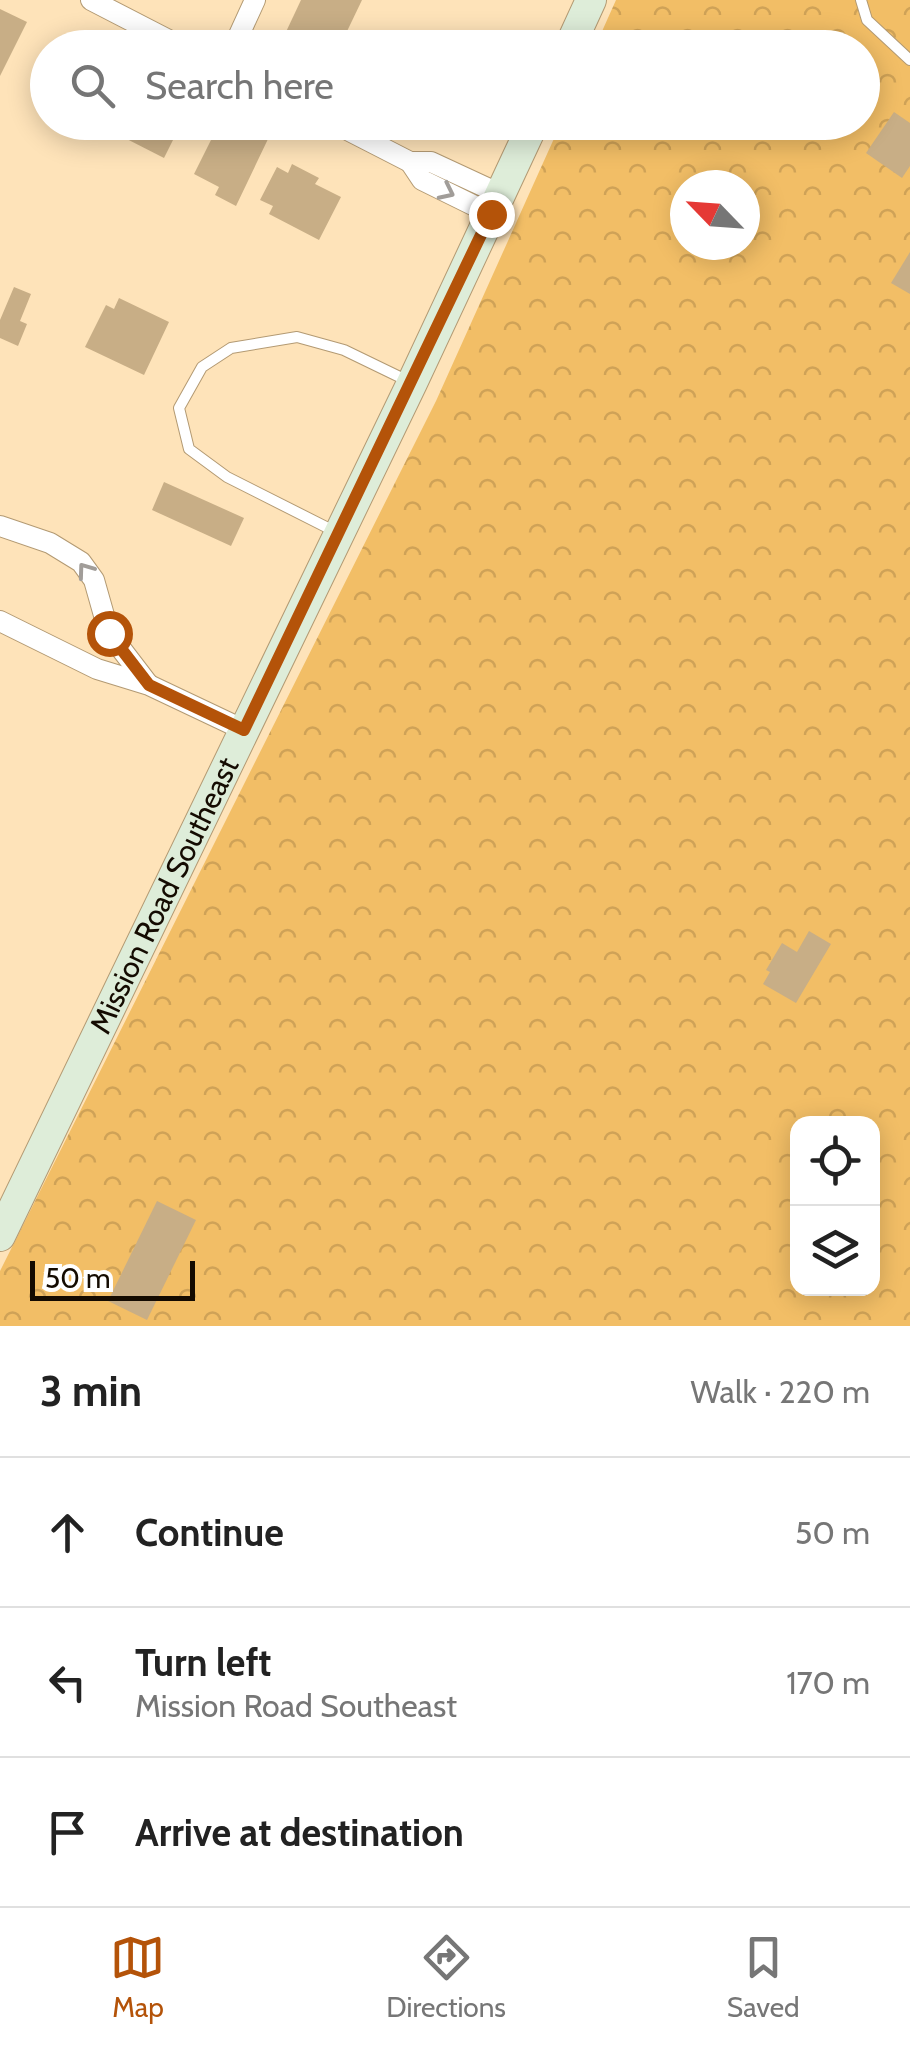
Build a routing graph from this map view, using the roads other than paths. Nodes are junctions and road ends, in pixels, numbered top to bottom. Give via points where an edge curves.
1 (92, 0) edge
2 (255, 0) edge
3 (591, 0) edge
4 (862, 0) edge
5 (150, 30) edge
6 (241, 30) edge
7 (577, 30) edge
8 (877, 30) edge
9 (880, 33) edge
10 (910, 60) edge
11 (367, 140) edge
12 (526, 140) edge
13 (496, 204) junction
14 (412, 384) junction
15 (0, 526) edge
16 (340, 534) junction
17 (0, 621) edge
18 (149, 685) junction
19 (244, 730) junction
20 (0, 1236) edge

1 - 5 street
2 - 6 street
3 - 7 main road
4 - 8 lane via 866,20
9 - 10 lane
11 - 13 street via 410,162 431,162
12 - 13 main road, Mission Road Southeast
13 - 14 main road, Mission Road Southeast
14 - 16 main road, Mission Road Southeast
14 - 16 lane via 344,350 297,337 230,348 202,367 179,408 189,449 226,478
18 -> 15 street via 109,633 94,580 81,562 50,542
16 - 19 main road, Mission Road Southeast
17 - 18 street via 98,669
18 - 19 street
19 - 20 main road, Mission Road Southeast

